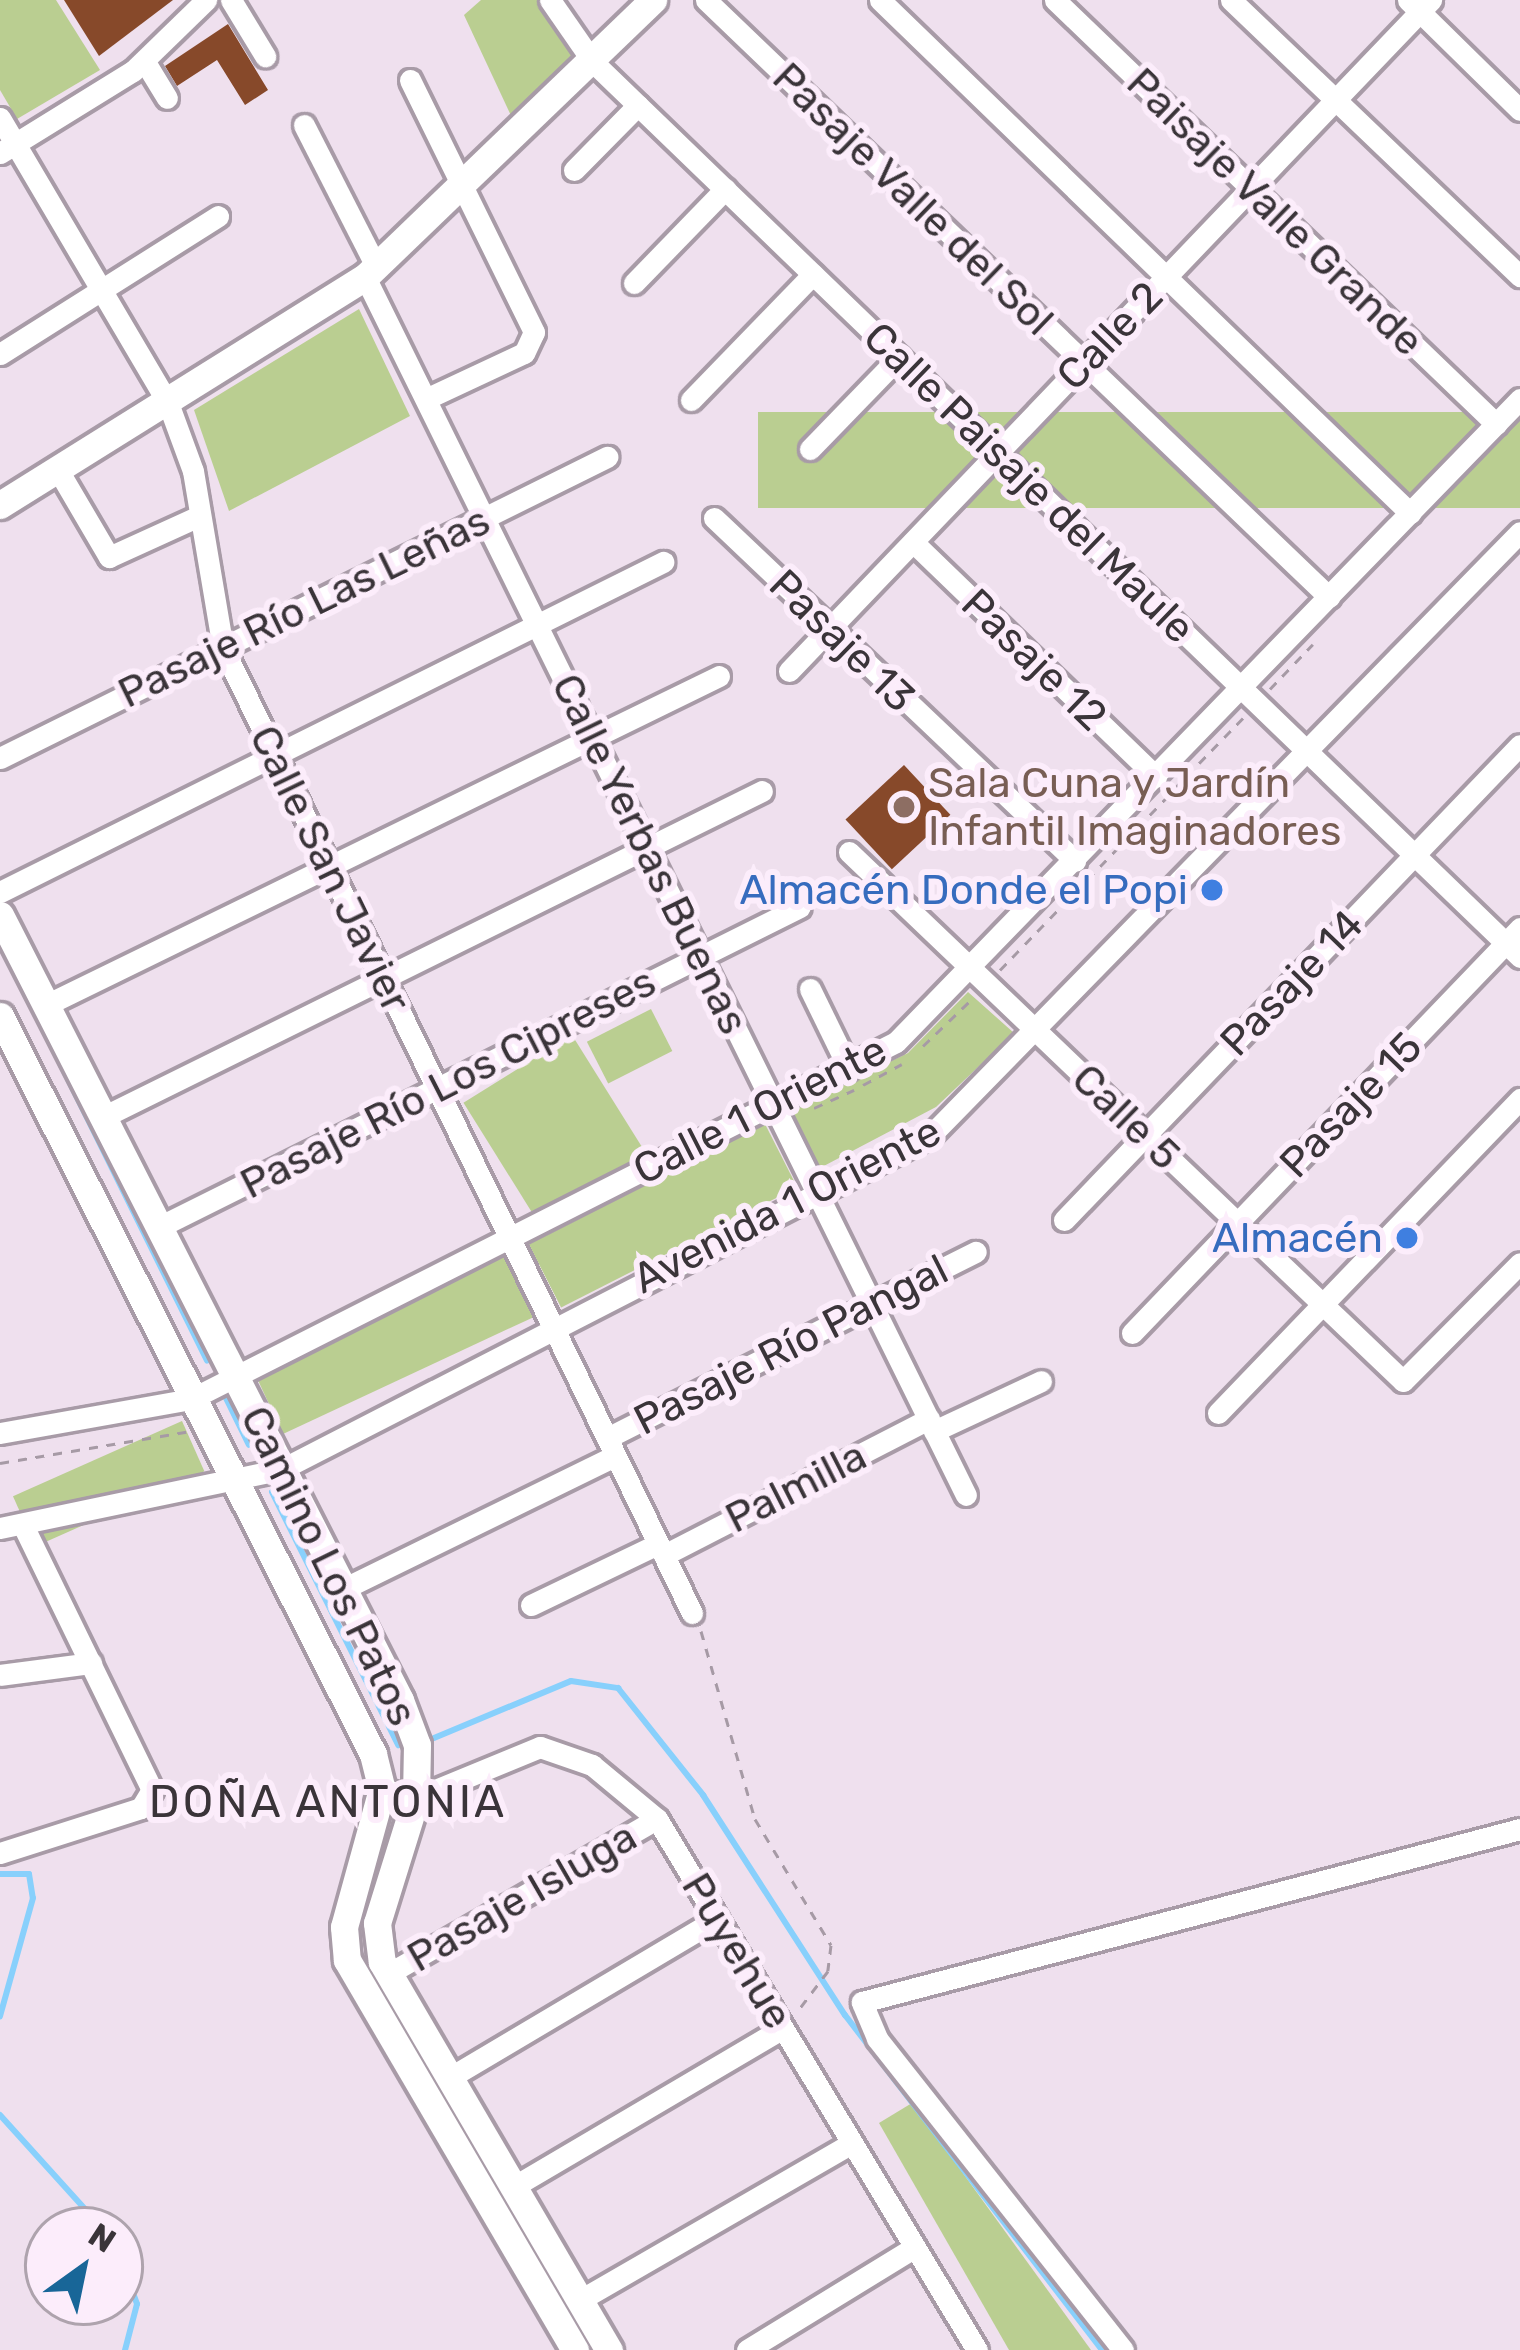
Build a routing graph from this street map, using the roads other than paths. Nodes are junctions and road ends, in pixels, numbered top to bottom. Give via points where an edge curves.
1 (206, 0) edge
2 (231, 0) edge
3 (550, 0) edge
4 (652, 0) edge
5 (706, 0) edge
6 (880, 0) edge
7 (1055, 0) edge
8 (1232, 0) edge
9 (1420, 4) edge
10 (265, 56) dead end
11 (145, 62) junction
12 (593, 62) junction
13 (410, 80) dead end
14 (167, 98) dead end
15 (1335, 99) junction
16 (638, 105) junction
17 (1520, 110) edge
18 (0, 118) edge
19 (304, 125) dead end
20 (8, 148) edge
21 (574, 170) dead end
22 (466, 186) junction
23 (725, 189) junction
24 (1251, 190) junction
25 (218, 216) dead end
26 (371, 273) junction
27 (813, 274) junction
28 (1520, 276) edge
29 (1166, 278) junction
30 (634, 283) dead end
31 (105, 292) junction
32 (0, 354) edge
33 (899, 357) junction
34 (1083, 362) junction
35 (426, 399) junction
36 (1520, 399) edge
37 (691, 400) dead end
38 (168, 403) junction
39 (1496, 424) junction
40 (810, 449) dead end
41 (998, 453) junction
42 (607, 457) dead end
43 (58, 470) junction
44 (0, 506) edge
45 (1410, 513) junction
46 (199, 516) junction
47 (484, 517) junction
48 (714, 518) dead end
49 (1520, 532) edge
50 (913, 542) junction
51 (663, 562) dead end
52 (1329, 597) junction
53 (537, 625) junction
54 (829, 629) junction
55 (223, 649) junction
56 (789, 671) dead end
57 (719, 676) dead end
58 (1249, 695) junction
59 (592, 738) junction
60 (1520, 746) edge
61 (1309, 753) junction
62 (275, 757) junction
63 (0, 758) edge
64 (1156, 777) junction
65 (762, 790) dead end
66 (647, 848) junction
67 (849, 852) dead end
68 (1415, 856) junction
69 (1075, 861) junction
70 (330, 869) junction
71 (0, 892) edge
72 (800, 907) dead end
73 (0, 915) edge
74 (1515, 943) edge
75 (700, 957) junction
76 (979, 976) junction
77 (384, 980) junction
78 (810, 989) dead end
79 (46, 1005) junction
80 (0, 1016) edge
81 (1040, 1034) junction
82 (849, 1069) junction
83 (438, 1090) junction
84 (1520, 1099) edge
85 (778, 1113) junction
86 (103, 1117) junction
87 (1146, 1136) junction
88 (817, 1192) junction
89 (1064, 1220) dead end
90 (1238, 1223) junction
91 (159, 1227) junction
92 (509, 1237) junction
93 (976, 1252) dead end
94 (1520, 1263) edge
95 (871, 1304) junction
96 (1323, 1304) junction
97 (553, 1326) junction
98 (1132, 1333) dead end
99 (235, 1377) junction
100 (1041, 1381) dead end
101 (190, 1399) junction
102 (1218, 1413) dead end
103 (931, 1425) junction
104 (0, 1432) edge
105 (611, 1447) junction
106 (282, 1469) junction
107 (234, 1487) junction
108 (966, 1495) dead end
109 (11, 1526) edge
110 (661, 1550) junction
111 (343, 1589) junction
112 (531, 1605) dead end
113 (692, 1613) road end
114 (91, 1663) junction
115 (0, 1675) edge
116 (382, 1789) junction
117 (416, 1798) junction
118 (656, 1819) junction
119 (1520, 1829) edge
120 (0, 1852) edge
121 (717, 1919) junction
122 (388, 1975) junction
123 (783, 2028) junction
124 (449, 2078) junction
125 (852, 2143) junction
126 (513, 2187) junction
127 (915, 2247) junction
128 (576, 2293) junction
129 (543, 2295) junction
130 (575, 2350) edge
131 (610, 2350) edge
132 (747, 2350) edge
133 (977, 2350) edge
134 (1123, 2350) edge

1 - 11 street
2 - 10 street
3 - 12 street, Calle Paisaje del Maule
4 - 12 street
5 - 34 street, Pasaje Valle del Sol
6 - 29 street
7 - 24 street, Paisaje Valle Grande
8 - 15 street
9 - 15 street, Calle 2
9 - 17 street
11 - 14 street
11 - 20 street
12 - 16 street, Calle Paisaje del Maule
12 - 22 street
13 - 22 street
15 - 24 street, Calle 2
15 - 28 street
16 - 21 street
16 - 23 street, Calle Paisaje del Maule
18 - 20 street, Calle San Javier
19 - 26 street, Calle Yerbas Buenas
20 - 31 street, Calle San Javier
22 - 26 street
22 - 35 street via 534,339
23 - 27 street, Calle Paisaje del Maule
23 - 30 street
24 - 29 street, Calle 2
24 - 39 street, Paisaje Valle Grande
25 - 31 street
26 - 35 street, Calle Yerbas Buenas
26 - 38 street
27 - 33 street, Calle Paisaje del Maule
27 - 37 street
29 - 34 street, Calle 2
29 - 45 street
31 - 32 street
31 - 38 street, Calle San Javier
33 - 40 street
33 - 41 street, Calle Paisaje del Maule
34 - 41 street, Calle 2
34 - 52 street, Pasaje Valle del Sol
35 - 47 street, Calle Yerbas Buenas
36 - 39 street, Calle 1 Oriente
38 - 43 street
38 - 46 street, Calle San Javier
39 - 45 street, Calle 1 Oriente
41 - 50 street, Calle 2
41 - 58 street, Calle Paisaje del Maule
42 - 47 street, Pasaje Río Las Leñas
43 - 44 street
43 - 46 street via 109,557
45 - 52 street, Calle 1 Oriente
46 - 55 street, Calle San Javier
47 - 53 street, Calle Yerbas Buenas
47 - 55 street, Pasaje Río Las Leñas
48 - 54 street, Pasaje 13
49 - 61 street, Avenida 1 Oriente
50 - 54 street, Calle 2
50 - 64 street, Pasaje 12
51 - 53 street
52 - 58 street, Calle 1 Oriente
53 - 59 street, Calle Yerbas Buenas
53 - 62 street
54 - 56 street, Calle 2
54 - 69 street, Pasaje 13
55 - 62 street, Calle San Javier
55 - 63 street, Pasaje Río Las Leñas
57 - 59 street
58 - 61 street, Calle Paisaje del Maule
58 - 64 street, Calle 1 Oriente
59 - 66 street, Calle Yerbas Buenas
59 - 70 street
60 - 68 street, Pasaje 14
61 - 68 street, Calle Paisaje del Maule
61 - 81 street, Avenida 1 Oriente
62 - 70 street, Calle San Javier
62 - 71 street
64 - 69 street, Calle 1 Oriente
65 - 66 street
66 - 75 street, Calle Yerbas Buenas
66 - 77 street
67 - 76 street, Calle 5
68 - 74 street, Calle Paisaje del Maule
68 - 87 street, Pasaje 14
69 - 76 street, Calle 1 Oriente
70 - 77 street, Calle San Javier
70 - 79 street
72 - 75 street, Pasaje Río Los Cipreses
73 - 79 street, Camino Los Patos
74 - 90 street, Pasaje 15
75 - 83 street, Pasaje Río Los Cipreses
75 - 85 street, Calle Yerbas Buenas
76 - 81 street, Calle 5
76 - 82 street, Calle 1 Oriente
77 - 83 street, Calle San Javier
77 - 86 street
78 - 82 street
79 - 86 street, Camino Los Patos
80 - 101 street, Camino Los Patos
81 - 87 street, Calle 5
81 - 88 street, Avenida 1 Oriente via 948,1124
82 - 85 street, Calle 1 Oriente
83 - 91 street, Pasaje Río Los Cipreses
83 - 92 street, Calle San Javier
84 - 96 street
85 - 88 street, Calle Yerbas Buenas
85 - 92 street, Calle 1 Oriente
86 - 91 street, Camino Los Patos
87 - 89 street, Pasaje 14
87 - 90 street, Calle 5
88 - 95 street, Calle Yerbas Buenas
88 - 97 street, Avenida 1 Oriente
90 - 96 street, Calle 5
90 - 98 street, Pasaje 15
91 - 99 street, Camino Los Patos
92 - 97 street, Calle San Javier
92 - 99 street, Calle 1 Oriente
93 - 95 street, Pasaje Río Pangal
94 - 96 street, Calle 5 via 1403,1381
95 - 103 street, Calle Yerbas Buenas
95 - 105 street, Pasaje Río Pangal
96 - 102 street
97 - 105 street, Calle San Javier
97 - 106 street, Avenida 1 Oriente
99 - 101 street, Calle 1 Oriente
99 - 106 street, Camino Los Patos
100 - 103 street, Palmilla
101 - 104 street, Calle 1 Oriente
101 - 107 street, Camino Los Patos
103 - 108 street, Calle Yerbas Buenas
103 - 110 street, Palmilla
105 - 110 street, Calle San Javier
105 - 111 street, Pasaje Río Pangal
106 - 107 street, Avenida 1 Oriente
106 - 111 street, Camino Los Patos
107 - 109 street, Avenida 1 Oriente
107 - 116 street, Camino Los Patos
109 - 114 street
110 - 112 street, Palmilla
110 - 113 street, Calle San Javier
111 - 117 street, Camino Los Patos via 417,1744
114 - 115 street
114 - 120 street via 151,1784 140,1808
116 - 117 street
116 - 129 street, Camino Los Patos via 344,1928 347,1960
117 - 118 street, Puyehue via 539,1747 592,1765
117 - 122 street, Camino Los Patos via 377,1923
118 - 121 street, Puyehue
118 - 122 street, Pasaje Isluga
119 - 134 street via 862,2002 878,2038
121 - 123 street, Puyehue
121 - 124 street
122 - 124 street, Camino Los Patos
123 - 125 street, Puyehue
123 - 126 street
124 - 126 street, Camino Los Patos
125 - 127 street, Puyehue
125 - 128 street
126 - 128 street, Camino Los Patos
127 - 132 street
127 - 133 street, Puyehue
128 - 129 street via 565,2303
128 - 131 street, Camino Los Patos
129 - 130 street, Camino Los Patos

